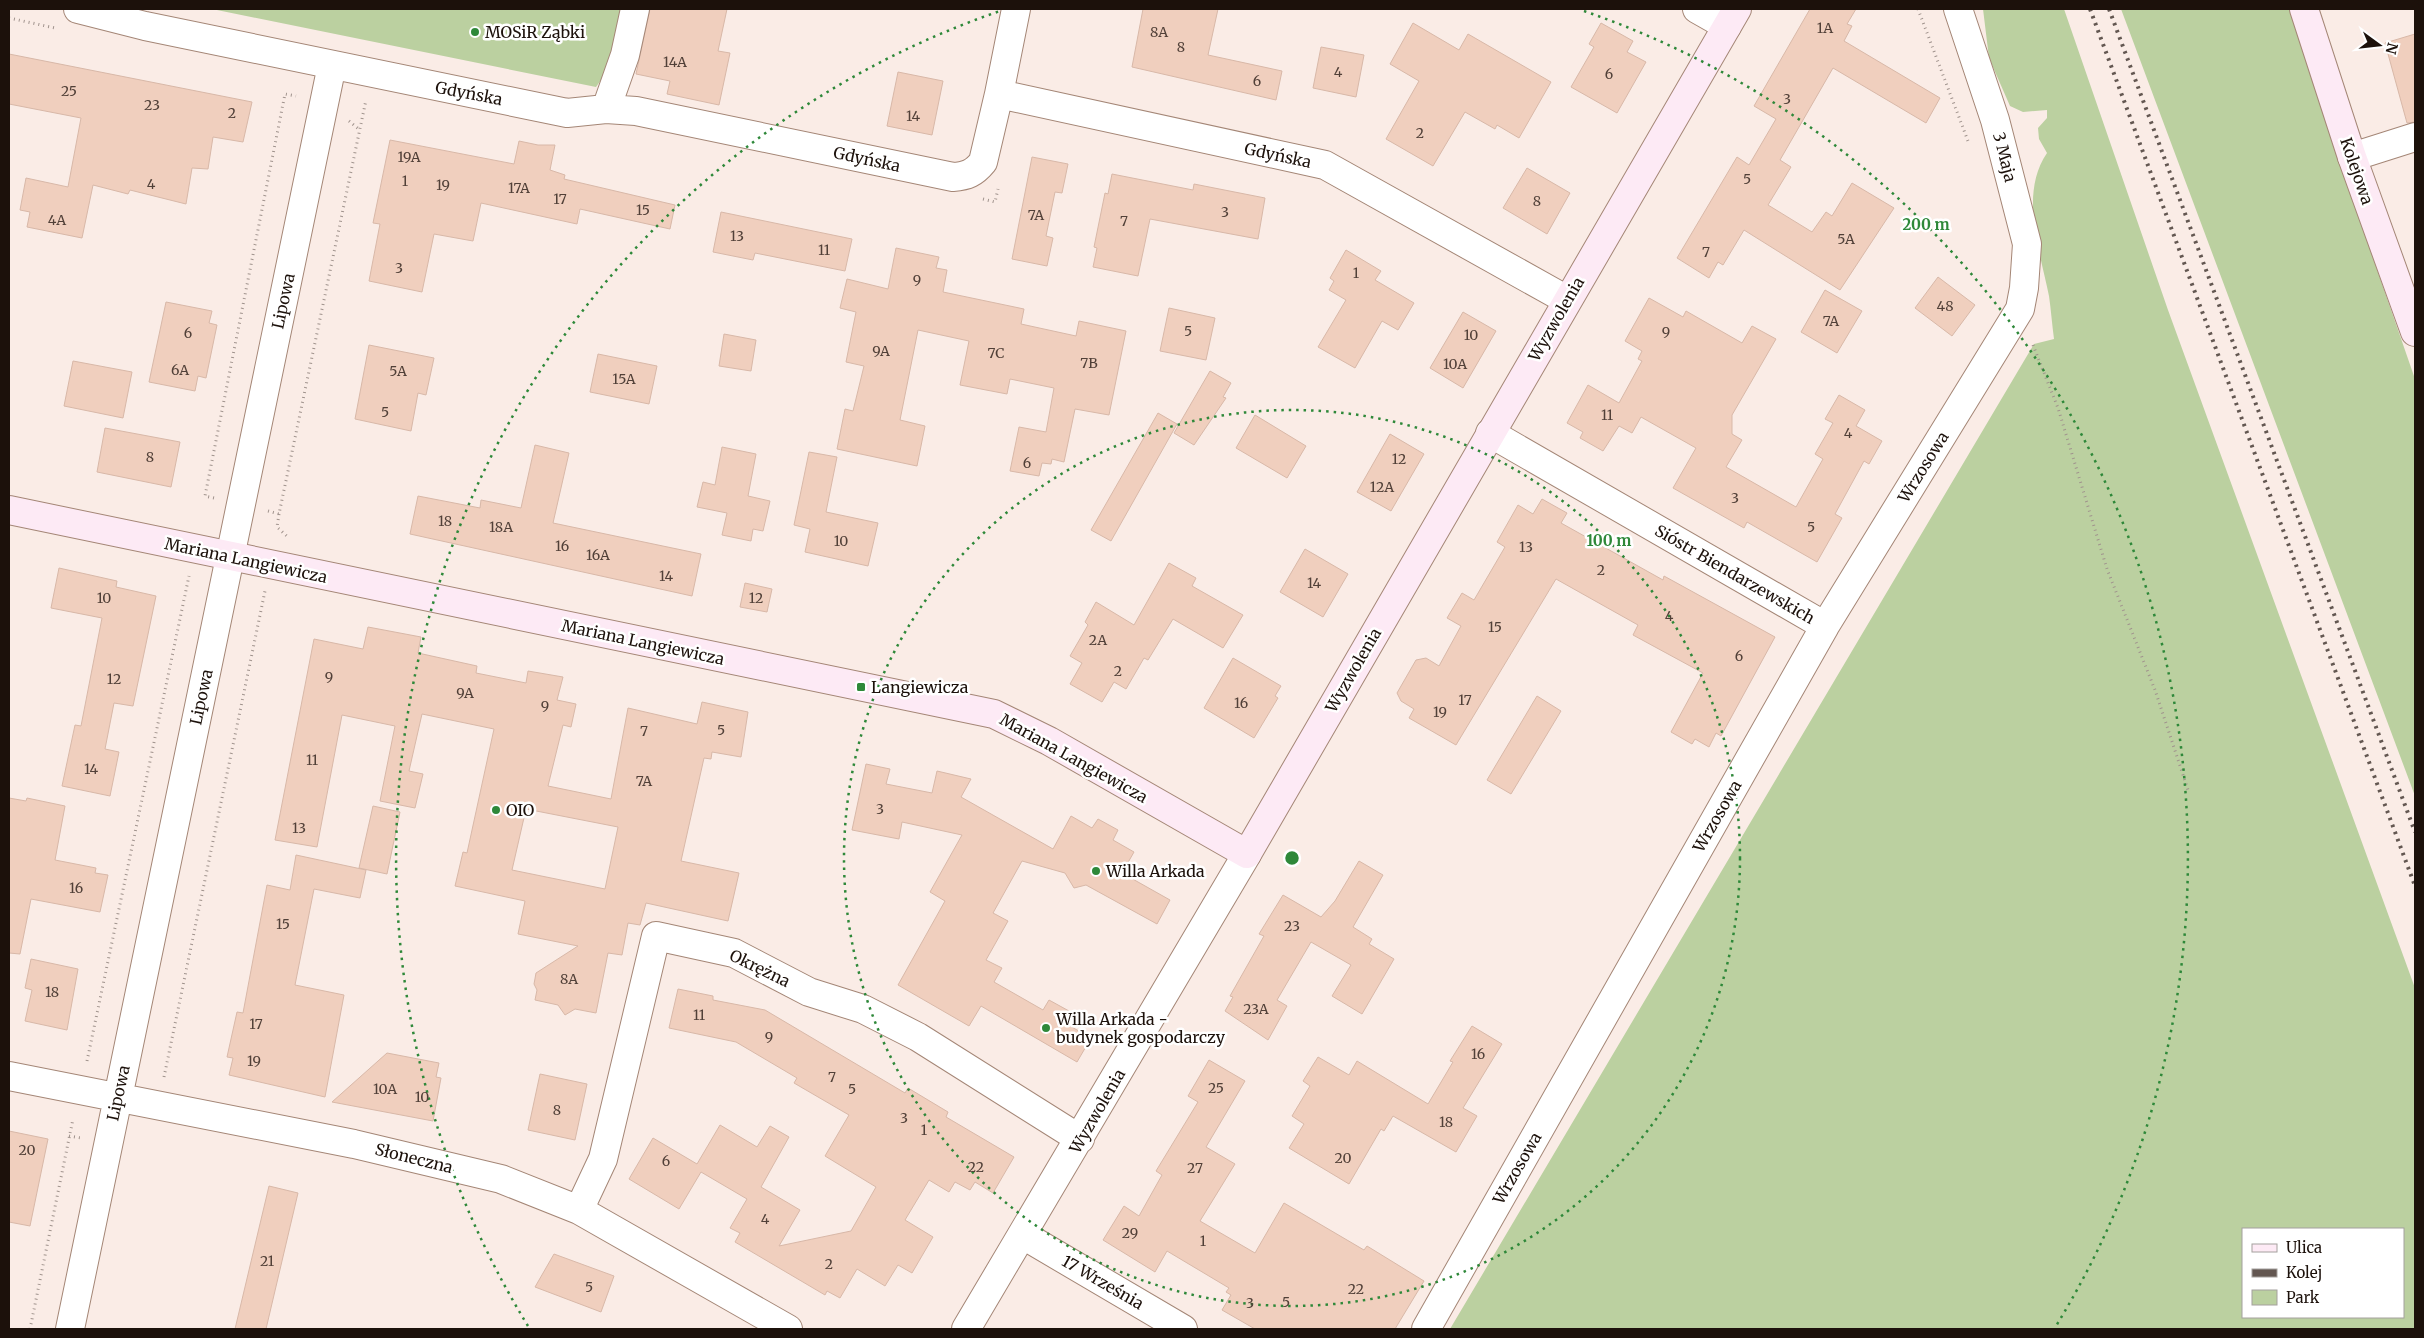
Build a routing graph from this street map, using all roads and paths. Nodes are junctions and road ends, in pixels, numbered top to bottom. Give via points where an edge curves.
1 (78, 9) edge
2 (634, 9) edge
3 (1016, 9) edge
4 (1697, 9) edge
5 (1958, 9) edge
6 (2304, 9) edge
7 (1732, 18) edge
8 (332, 65) junction
9 (999, 94) junction
10 (367, 98) dead end
11 (606, 109) junction
12 (2415, 137) edge
13 (2352, 157) junction
14 (999, 183) dead end
15 (976, 198) dead end
16 (1567, 300) junction
17 (2020, 309) junction
18 (2415, 332) edge
19 (1490, 433) junction
20 (241, 504) junction
21 (9, 510) edge
22 (230, 556) junction
23 (188, 575) dead end
24 (265, 589) dead end
25 (1825, 626) junction
26 (2188, 790) dead end
27 (1247, 854) junction
28 (86, 1063) dead end
29 (9, 1076) edge
30 (162, 1084) dead end
31 (69, 1088) junction
32 (117, 1098) junction
33 (1080, 1140) junction
34 (579, 1210) junction
35 (1023, 1235) junction
36 (30, 1329) edge
37 (70, 1329) edge
38 (788, 1329) edge
39 (966, 1329) edge
40 (1184, 1329) edge
41 (1426, 1329) edge

1 - 8 street, Gdyńska
2 - 11 street via 625,55
3 - 9 street
4 - 7 street
5 - 17 street, 3 Maja via 1995,120 2027,244
6 - 13 street, Kolejowa
7 - 16 street, Wyzwolenia
8 - 11 street, Gdyńska via 566,113
8 - 20 street, Lipowa
9 - 11 street, Gdyńska via 983,162 967,176 953,177 636,111
9 - 16 street, Gdyńska via 1325,165
10 - 20 path via 279,514
12 - 13 street
13 - 18 street, Kolejowa
14 - 15 path via 995,202
16 - 19 street, Wyzwolenia
17 - 25 street, Wrzosowa
17 - 26 path via 2058,408 2107,569 2155,690
19 - 25 street, Sióstr Biendarzewskich
19 - 27 street, Wyzwolenia
20 - 22 street, Lipowa
21 - 22 street, Mariana Langiewicza
22 - 27 street, Mariana Langiewicza via 994,714 1049,741
22 - 32 street, Lipowa
23 - 28 path
24 - 30 path
25 - 41 street, Wrzosowa
27 - 33 street, Wyzwolenia
29 - 31 street, Słoneczna
31 - 32 street, Słoneczna
31 - 36 path via 64,1110 74,1112
32 - 34 street, Słoneczna via 415,1158 501,1179
32 - 37 street, Lipowa
33 - 34 street, Okrężna via 918,1037 863,1009 809,992 734,953 656,936 603,1159
33 - 35 street, Wyzwolenia
34 - 38 street, Słoneczna
35 - 39 street, Wyzwolenia
35 - 40 street, 17 Września

